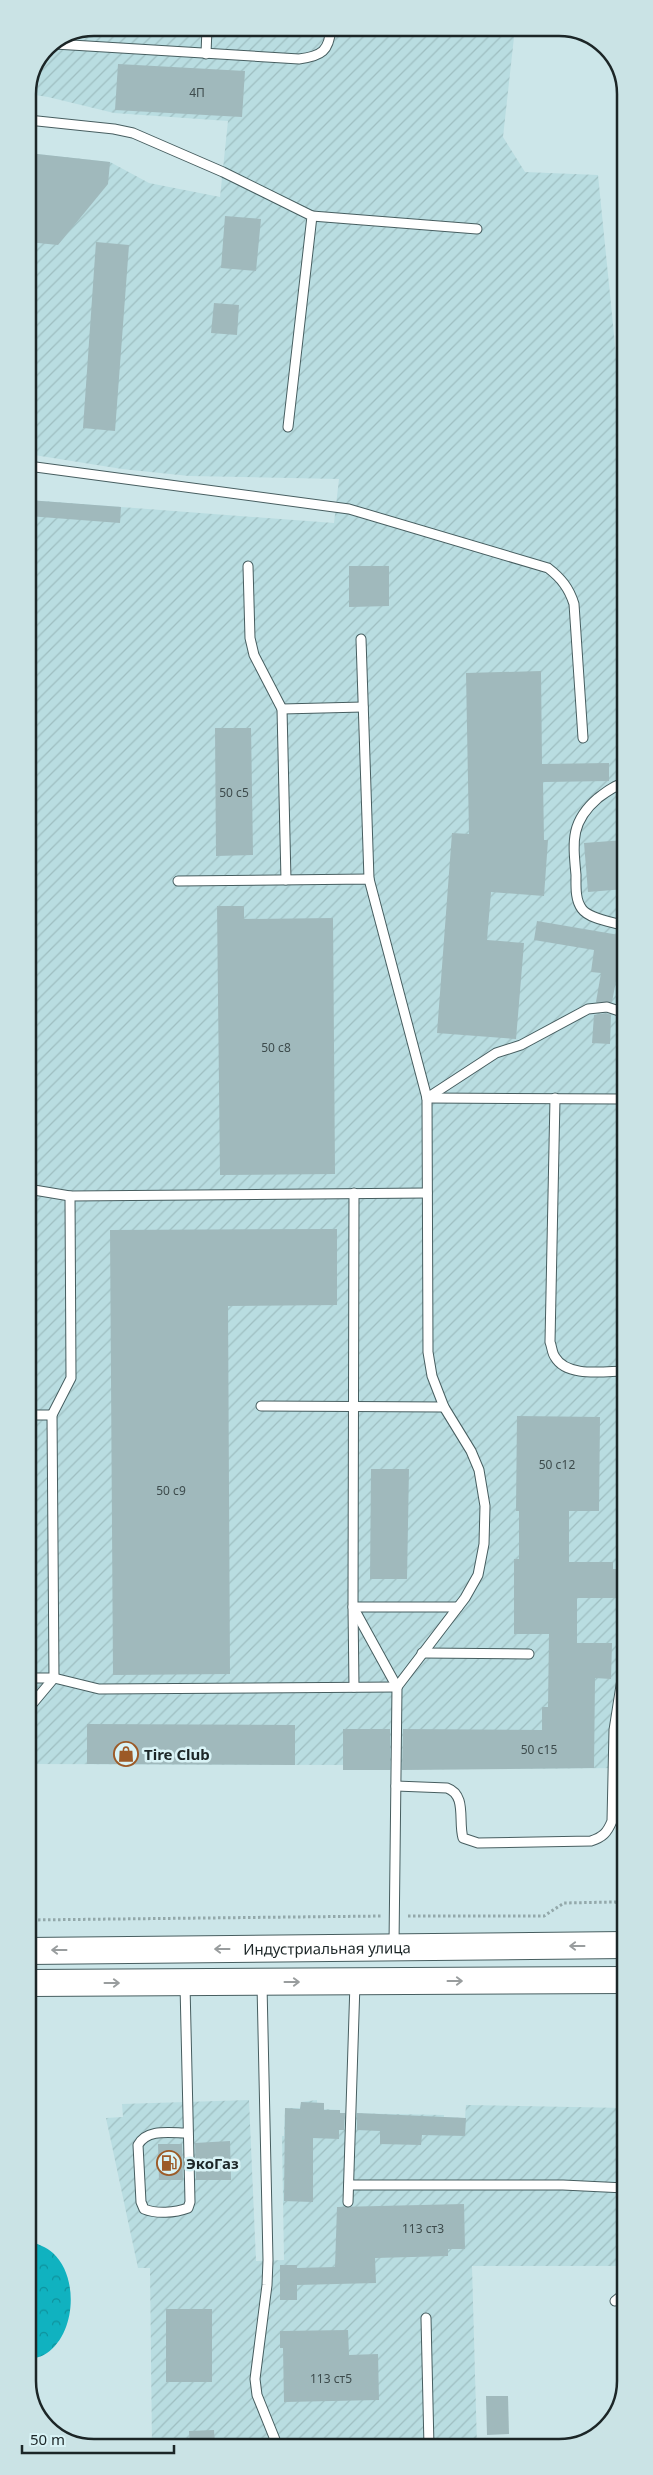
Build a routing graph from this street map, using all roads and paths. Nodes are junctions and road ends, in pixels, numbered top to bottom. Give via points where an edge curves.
1 (207, 36) edge
2 (330, 36) edge
3 (65, 45) edge
4 (206, 54) junction
5 (36, 121) edge
6 (312, 216) junction
7 (477, 229) dead end
8 (288, 427) dead end
9 (36, 467) edge
10 (248, 566) dead end
11 (361, 639) dead end
12 (363, 707) junction
13 (282, 709) junction
14 (583, 738) dead end
15 (617, 787) edge
16 (369, 879) junction
17 (286, 880) junction
18 (178, 882) dead end
19 (617, 924) edge
20 (617, 1011) edge
21 (427, 1098) junction
22 (555, 1098) junction
23 (617, 1099) edge
24 (36, 1190) edge
25 (354, 1193) junction
26 (427, 1193) junction
27 (70, 1196) junction
28 (617, 1371) edge
29 (261, 1406) dead end
30 (354, 1407) junction
31 (444, 1407) junction
32 (36, 1415) edge
33 (52, 1415) junction
34 (353, 1607) junction
35 (458, 1608) junction
36 (422, 1653) junction
37 (529, 1654) dead end
38 (36, 1678) edge
39 (54, 1678) junction
40 (354, 1687) junction
41 (397, 1687) junction
42 (36, 1699) edge
43 (617, 1711) edge
44 (396, 1786) junction
45 (617, 1903) edge
46 (394, 1916) junction
47 (36, 1920) edge
48 (617, 1946) edge
49 (394, 1947) junction
50 (36, 1951) edge
51 (617, 1980) edge
52 (262, 1982) junction
53 (355, 1982) junction
54 (36, 1983) edge
55 (185, 1983) junction
56 (188, 2133) junction
57 (349, 2185) junction
58 (617, 2188) edge
59 (348, 2202) dead end
60 (426, 2318) dead end
61 (275, 2439) edge
62 (429, 2439) edge

1 - 4 lane
2 - 4 lane via 324,51 316,57
3 - 4 lane
5 - 6 lane via 133,133
6 - 7 lane
6 - 8 lane
9 - 14 lane via 349,510 548,568 570,591 574,604
10 - 13 lane via 250,638 254,655
11 - 12 lane
12 - 13 lane
12 - 16 lane
13 - 17 lane
15 - 19 lane via 586,808 573,839 577,897 581,908 586,914
16 - 17 lane
16 - 21 lane
17 - 18 lane
20 - 21 lane via 607,1007 588,1009 521,1045 496,1053
21 - 22 lane
21 - 26 lane
22 - 23 lane
22 - 28 lane via 550,1342 554,1357 562,1366 573,1370
24 - 27 lane
25 - 26 lane
25 - 27 lane
25 - 30 lane
26 - 31 lane via 428,1352 432,1376
27 - 33 lane via 71,1378
29 - 30 lane
30 - 31 lane
30 - 34 lane
31 - 35 lane via 476,1464 485,1506 483,1558 478,1576
32 - 33 lane
33 - 39 lane
34 - 35 lane
34 - 40 lane
34 - 41 lane
35 - 36 lane
36 - 37 lane
36 - 41 lane
38 - 39 lane
39 - 40 lane via 98,1689
39 - 42 lane
40 - 41 lane
41 - 44 lane
43 - 44 lane via 612,1822 601,1838 582,1841 469,1841 463,1838 459,1797 455,1790
44 - 46 lane
45 - 46 path via 564,1903 544,1916
46 - 47 path
46 - 49 lane
48 -> 49 main road, Индустриальная улица
49 -> 50 main road, Индустриальная улица
53 -> 51 main road
52 -> 53 main road
52 - 55 main road
52 - 61 lane via 268,2268 255,2379 259,2401
53 - 57 lane
54 -> 55 main road
55 - 56 lane
56 - 56 lane via 188,2208 151,2212 144,2209 138,2145 142,2137
57 - 58 lane
57 - 59 lane
60 - 62 lane

